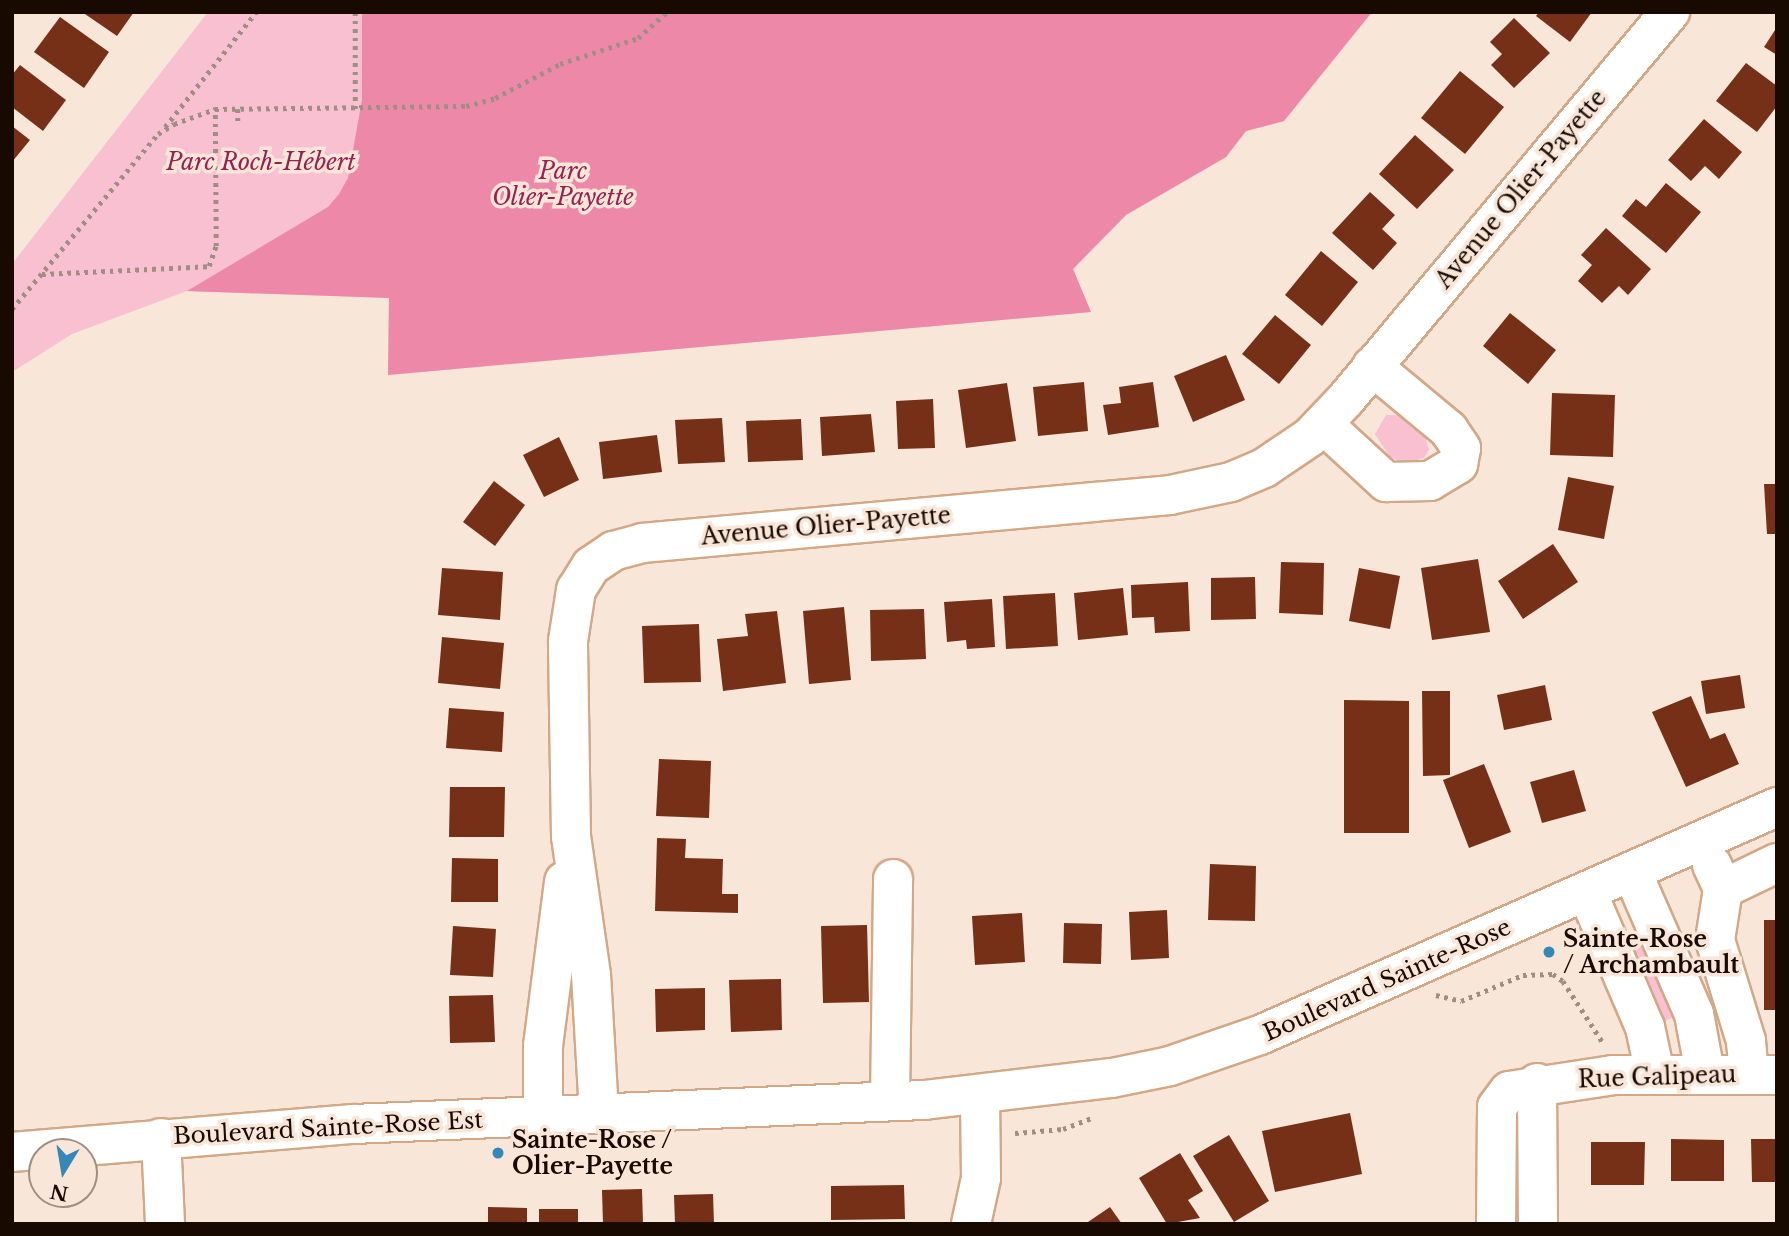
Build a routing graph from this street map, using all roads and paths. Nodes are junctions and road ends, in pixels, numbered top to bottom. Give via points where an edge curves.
1 (256, 12) edge
2 (355, 12) edge
3 (667, 12) edge
4 (1671, 12) edge
5 (215, 109) junction
6 (237, 109) junction
7 (355, 110) junction
8 (238, 123) dead end
9 (165, 128) junction
10 (42, 274) junction
11 (12, 309) edge
12 (1372, 366) junction
13 (1323, 424) junction
14 (1777, 807) edge
15 (571, 837) junction
16 (1700, 841) junction
17 (1777, 863) edge
18 (1632, 872) junction
19 (893, 879) dead end
20 (1723, 889) junction
21 (1587, 892) junction
22 (1445, 998) dead end
23 (1608, 1050) dead end
24 (1706, 1073) junction
25 (1655, 1074) junction
26 (1763, 1074) edge
27 (1537, 1083) junction
28 (980, 1096) junction
29 (890, 1101) junction
30 (599, 1113) junction
31 (1101, 1114) dead end
32 (543, 1116) junction
33 (1027, 1133) dead end
34 (162, 1138) junction
35 (12, 1152) edge
36 (165, 1224) edge
37 (971, 1224) edge
38 (1496, 1224) edge
39 (1538, 1224) edge

1 - 9 path
2 - 7 path
3 - 7 path via 638,38 559,64 495,98 444,108
4 - 12 street, Avenue Olier-Payette
5 - 6 path
5 - 9 path
5 - 10 path via 216,246 209,267
6 - 7 path
6 - 8 path
9 - 10 path
10 - 11 path
12 - 13 street, Avenue Olier-Payette
12 - 13 street via 1449,430 1461,448 1458,464 1430,481 1386,482
13 - 15 street, Avenue Olier-Payette via 1264,468 1192,492 667,540 600,558 579,583 570,621
14 - 16 street, Boulevard Sainte-Rose
15 - 30 street, Avenue Olier-Payette via 591,975
15 - 32 street, Avenue Olier-Payette via 543,1046
16 - 18 street, Boulevard Sainte-Rose
16 - 20 street
17 - 20 street
18 - 21 street, Boulevard Sainte-Rose
18 - 24 street via 1694,1014
19 - 29 street
20 - 26 street via 1715,940 1746,1041
21 - 25 street via 1645,1027
21 - 28 street, Boulevard Sainte-Rose via 1217,1052 1103,1080
22 - 23 path via 1461,1001 1523,975 1553,974 1572,993
24 - 25 street, Rue Galipeau
24 - 26 street, Rue Galipeau
25 - 27 street, Rue Galipeau
27 - 38 street, Rue Galipeau via 1509,1091 1497,1107
27 - 39 street
28 - 29 street, Boulevard Sainte-Rose Est
28 - 37 street via 981,1178
29 - 30 street, Boulevard Sainte-Rose Est
30 - 32 street, Boulevard Sainte-Rose Est
31 - 33 path via 1063,1129
32 - 34 street, Boulevard Sainte-Rose Est
34 - 35 street, Boulevard Sainte-Rose Est
34 - 36 street

